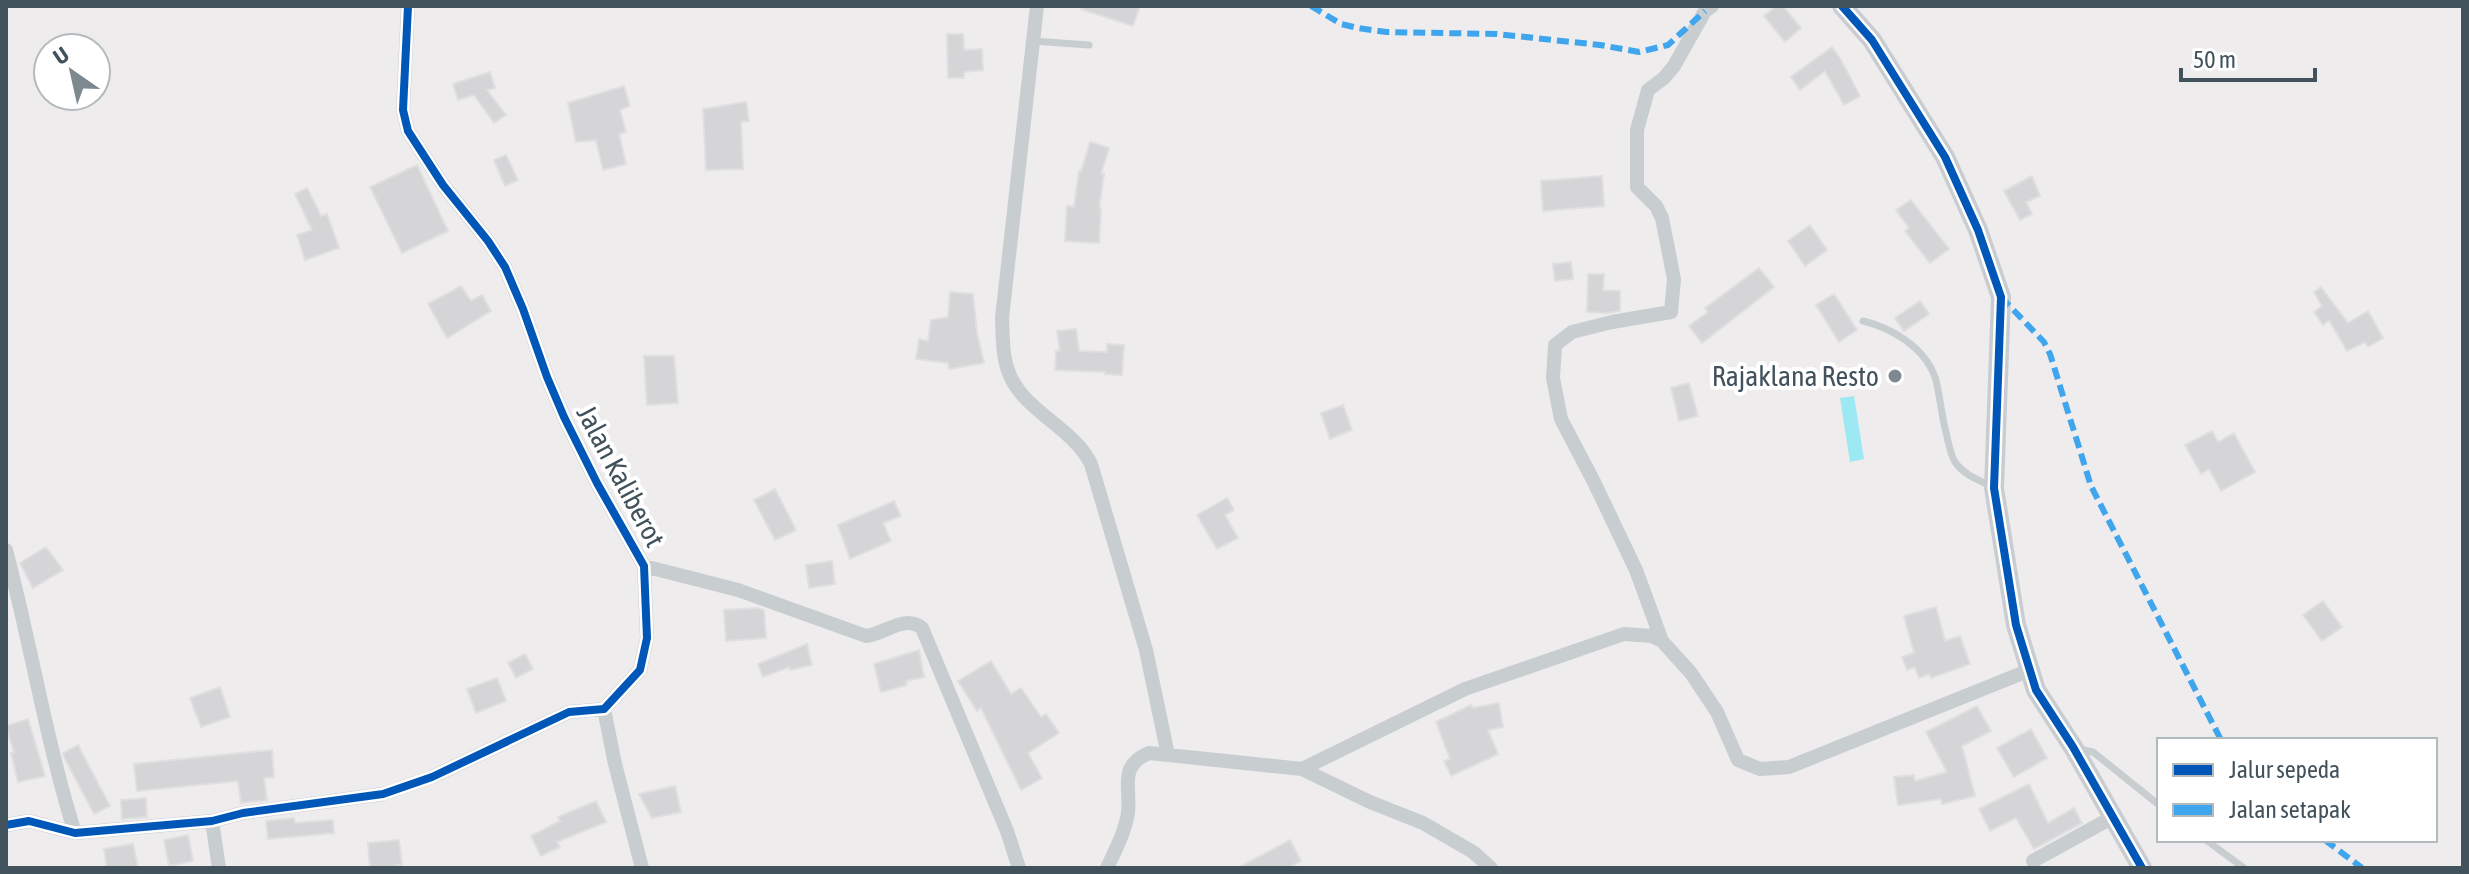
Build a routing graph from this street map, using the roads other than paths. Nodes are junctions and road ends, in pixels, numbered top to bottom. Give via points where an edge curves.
1 (408, 6) edge
2 (1037, 6) edge
3 (1712, 6) edge
4 (1842, 6) edge
5 (1033, 41) junction
6 (1089, 45) dead end
7 (1863, 321) dead end
8 (1994, 488) junction
9 (6, 550) edge
10 (644, 566) junction
11 (1662, 641) junction
12 (2030, 670) junction
13 (604, 709) junction
14 (2073, 747) junction
15 (1168, 755) junction
16 (1302, 769) junction
17 (2157, 803) edge
18 (2113, 817) junction
19 (212, 821) junction
20 (6, 825) edge
21 (75, 833) junction
22 (2209, 842) edge
23 (2033, 861) dead end
24 (219, 868) edge
25 (642, 868) edge
26 (1019, 868) edge
27 (1107, 868) edge
28 (1491, 868) edge
29 (2142, 868) edge
30 (2244, 868) edge

1 - 10 street, Jalan Kaliberot via 403,110 408,131 505,267 564,417
2 - 5 street
3 - 11 street via 1664,78 1648,90 1637,130 1637,187 1662,218 1674,279 1671,312 1572,332 1555,345 1553,367 1561,419 1636,570
4 - 8 street via 1872,40 1945,157 2001,297
5 - 6 lane
5 - 15 street via 1002,318 1003,351 1018,392 1084,450 1091,464 1146,650
7 - 8 lane via 1880,325 1921,354 1935,376 1954,461
8 - 12 street via 2011,601
9 - 21 street
10 - 13 street, Jalan Kaliberot via 647,638 640,670
10 - 26 street via 738,590 866,636 916,623
11 - 12 street via 1717,712 1738,760 1760,769 1789,767
11 - 16 street via 1624,634 1546,659 1465,689
12 - 14 street via 2036,690
13 - 19 street via 569,712 432,777 383,794
13 - 25 street
14 - 17 lane via 2093,752
14 - 18 street
15 - 16 street
15 - 27 street via 1149,753 1136,758 1129,769 1128,815
16 - 28 street via 1423,823
18 - 23 street
18 - 29 street
19 - 21 street
19 - 24 street
20 - 21 street via 29,821
22 - 30 lane

